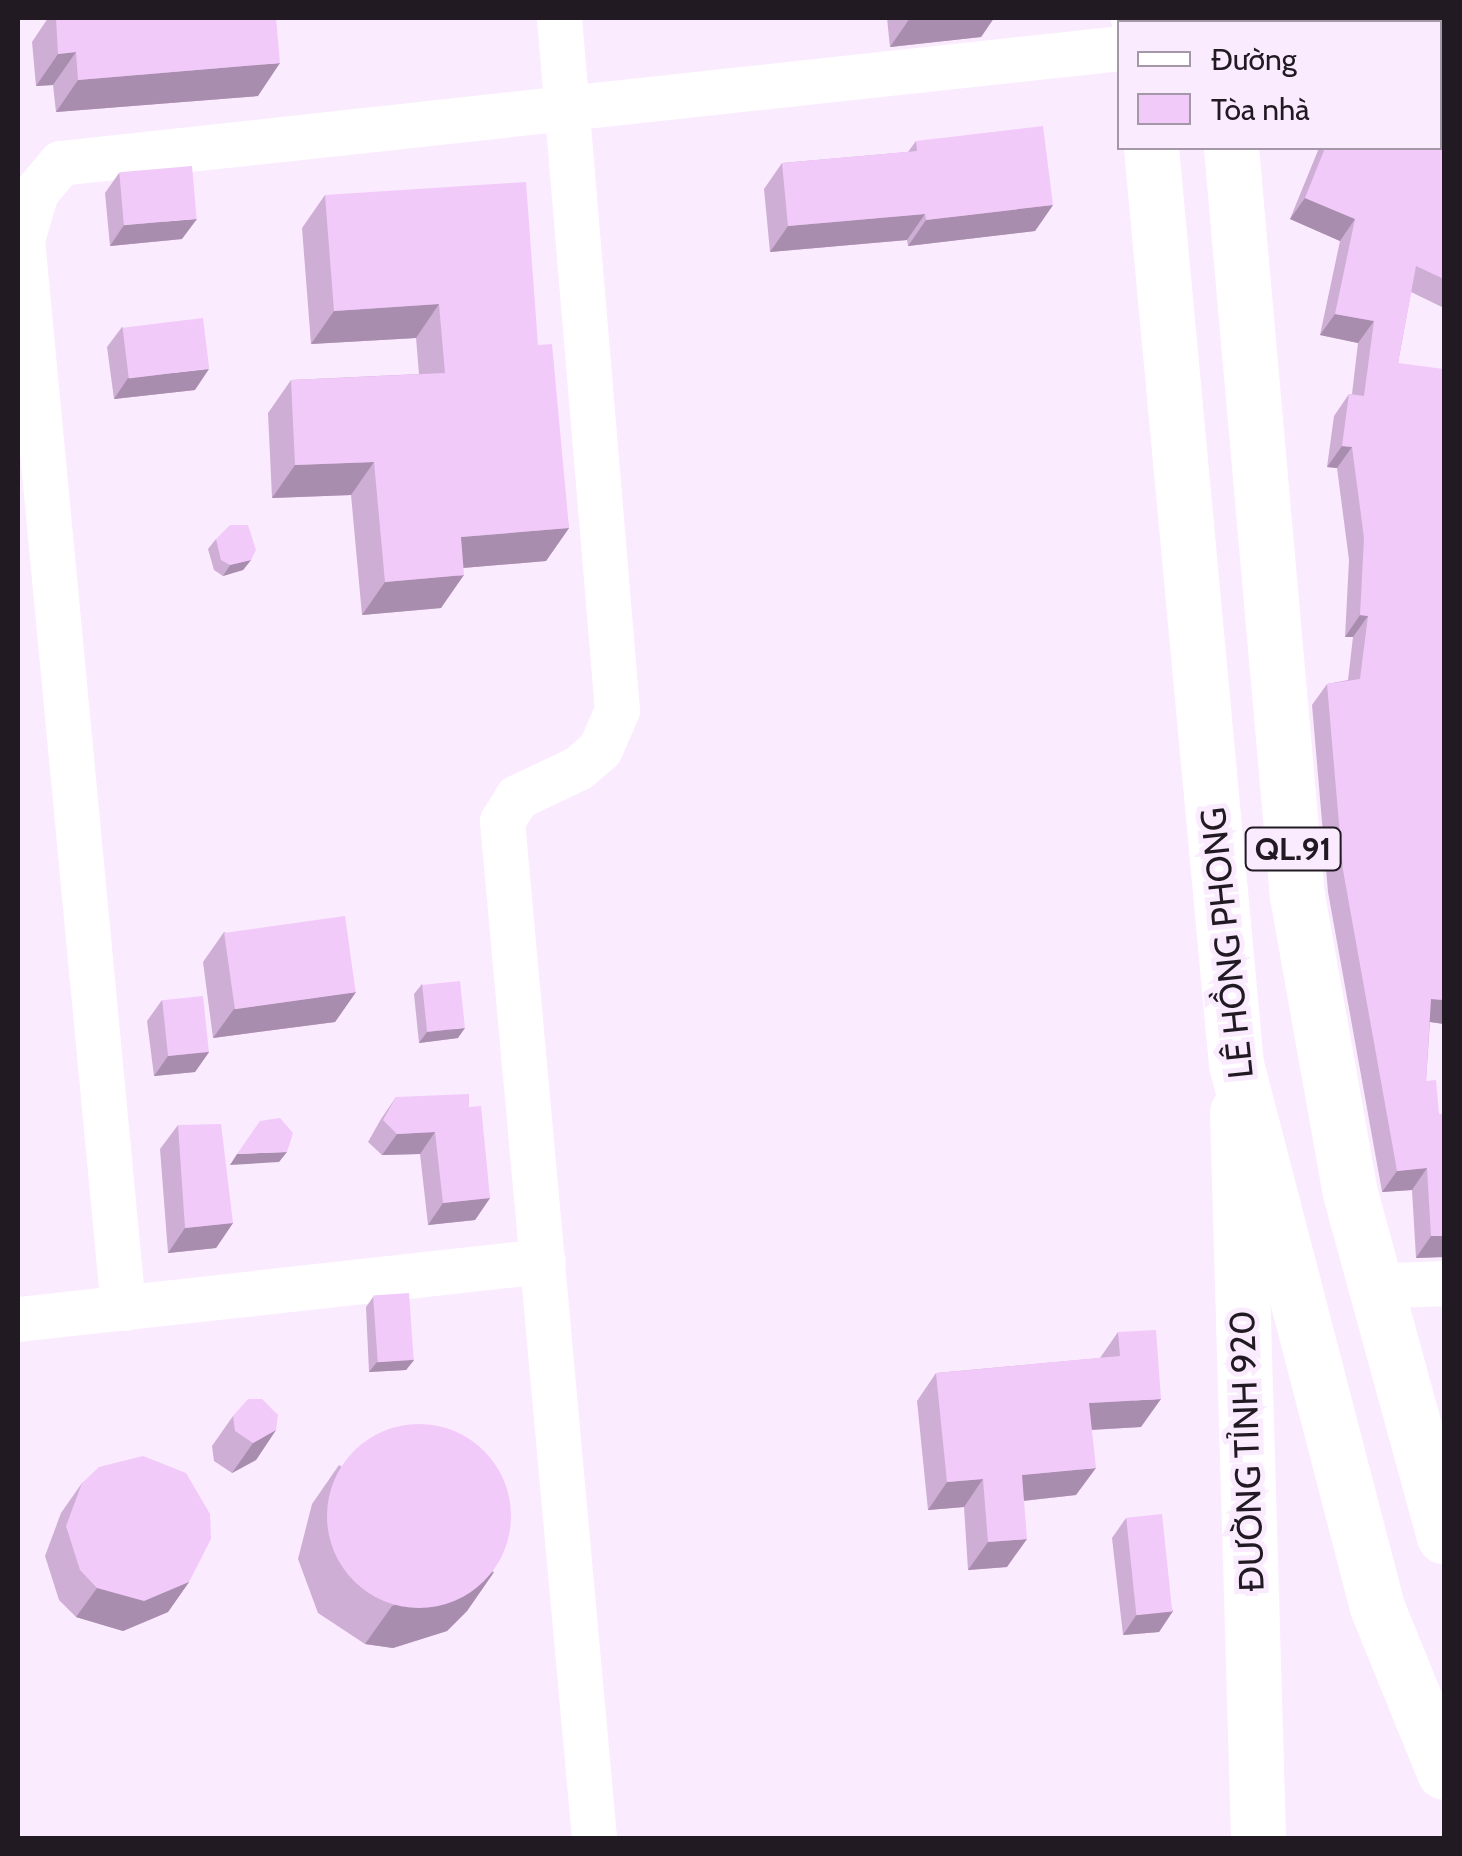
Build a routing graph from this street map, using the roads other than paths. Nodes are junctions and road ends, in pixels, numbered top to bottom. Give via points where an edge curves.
1 (559, 18) edge
2 (1024, 38) edge
3 (1117, 48) edge
4 (568, 106) junction
5 (1151, 150) edge
6 (1230, 150) edge
7 (1236, 1064) junction
8 (544, 1262) junction
9 (1444, 1283) edge
10 (1372, 1286) junction
11 (123, 1308) junction
12 (18, 1319) edge
13 (1444, 1536) edge
14 (1444, 1772) edge
15 (594, 1838) edge
16 (1258, 1838) edge

1 - 4 street
2 - 3 street
2 - 4 street
4 - 8 street via 617,710 600,748 578,768 518,797 502,821
4 - 11 street via 60,163 36,192 22,239
5 - 7 main road, LÊ HỒNG PHONG / QL.91
6 - 10 main road, QL.91 via 1297,896
7 - 14 main road, LÊ HỒNG PHONG / QL.91 via 1377,1607
7 - 16 main road, ĐƯỜNG TỈNH 920
8 - 11 street
8 - 15 street
9 - 10 street
10 - 13 main road, QL.91
11 - 12 street

